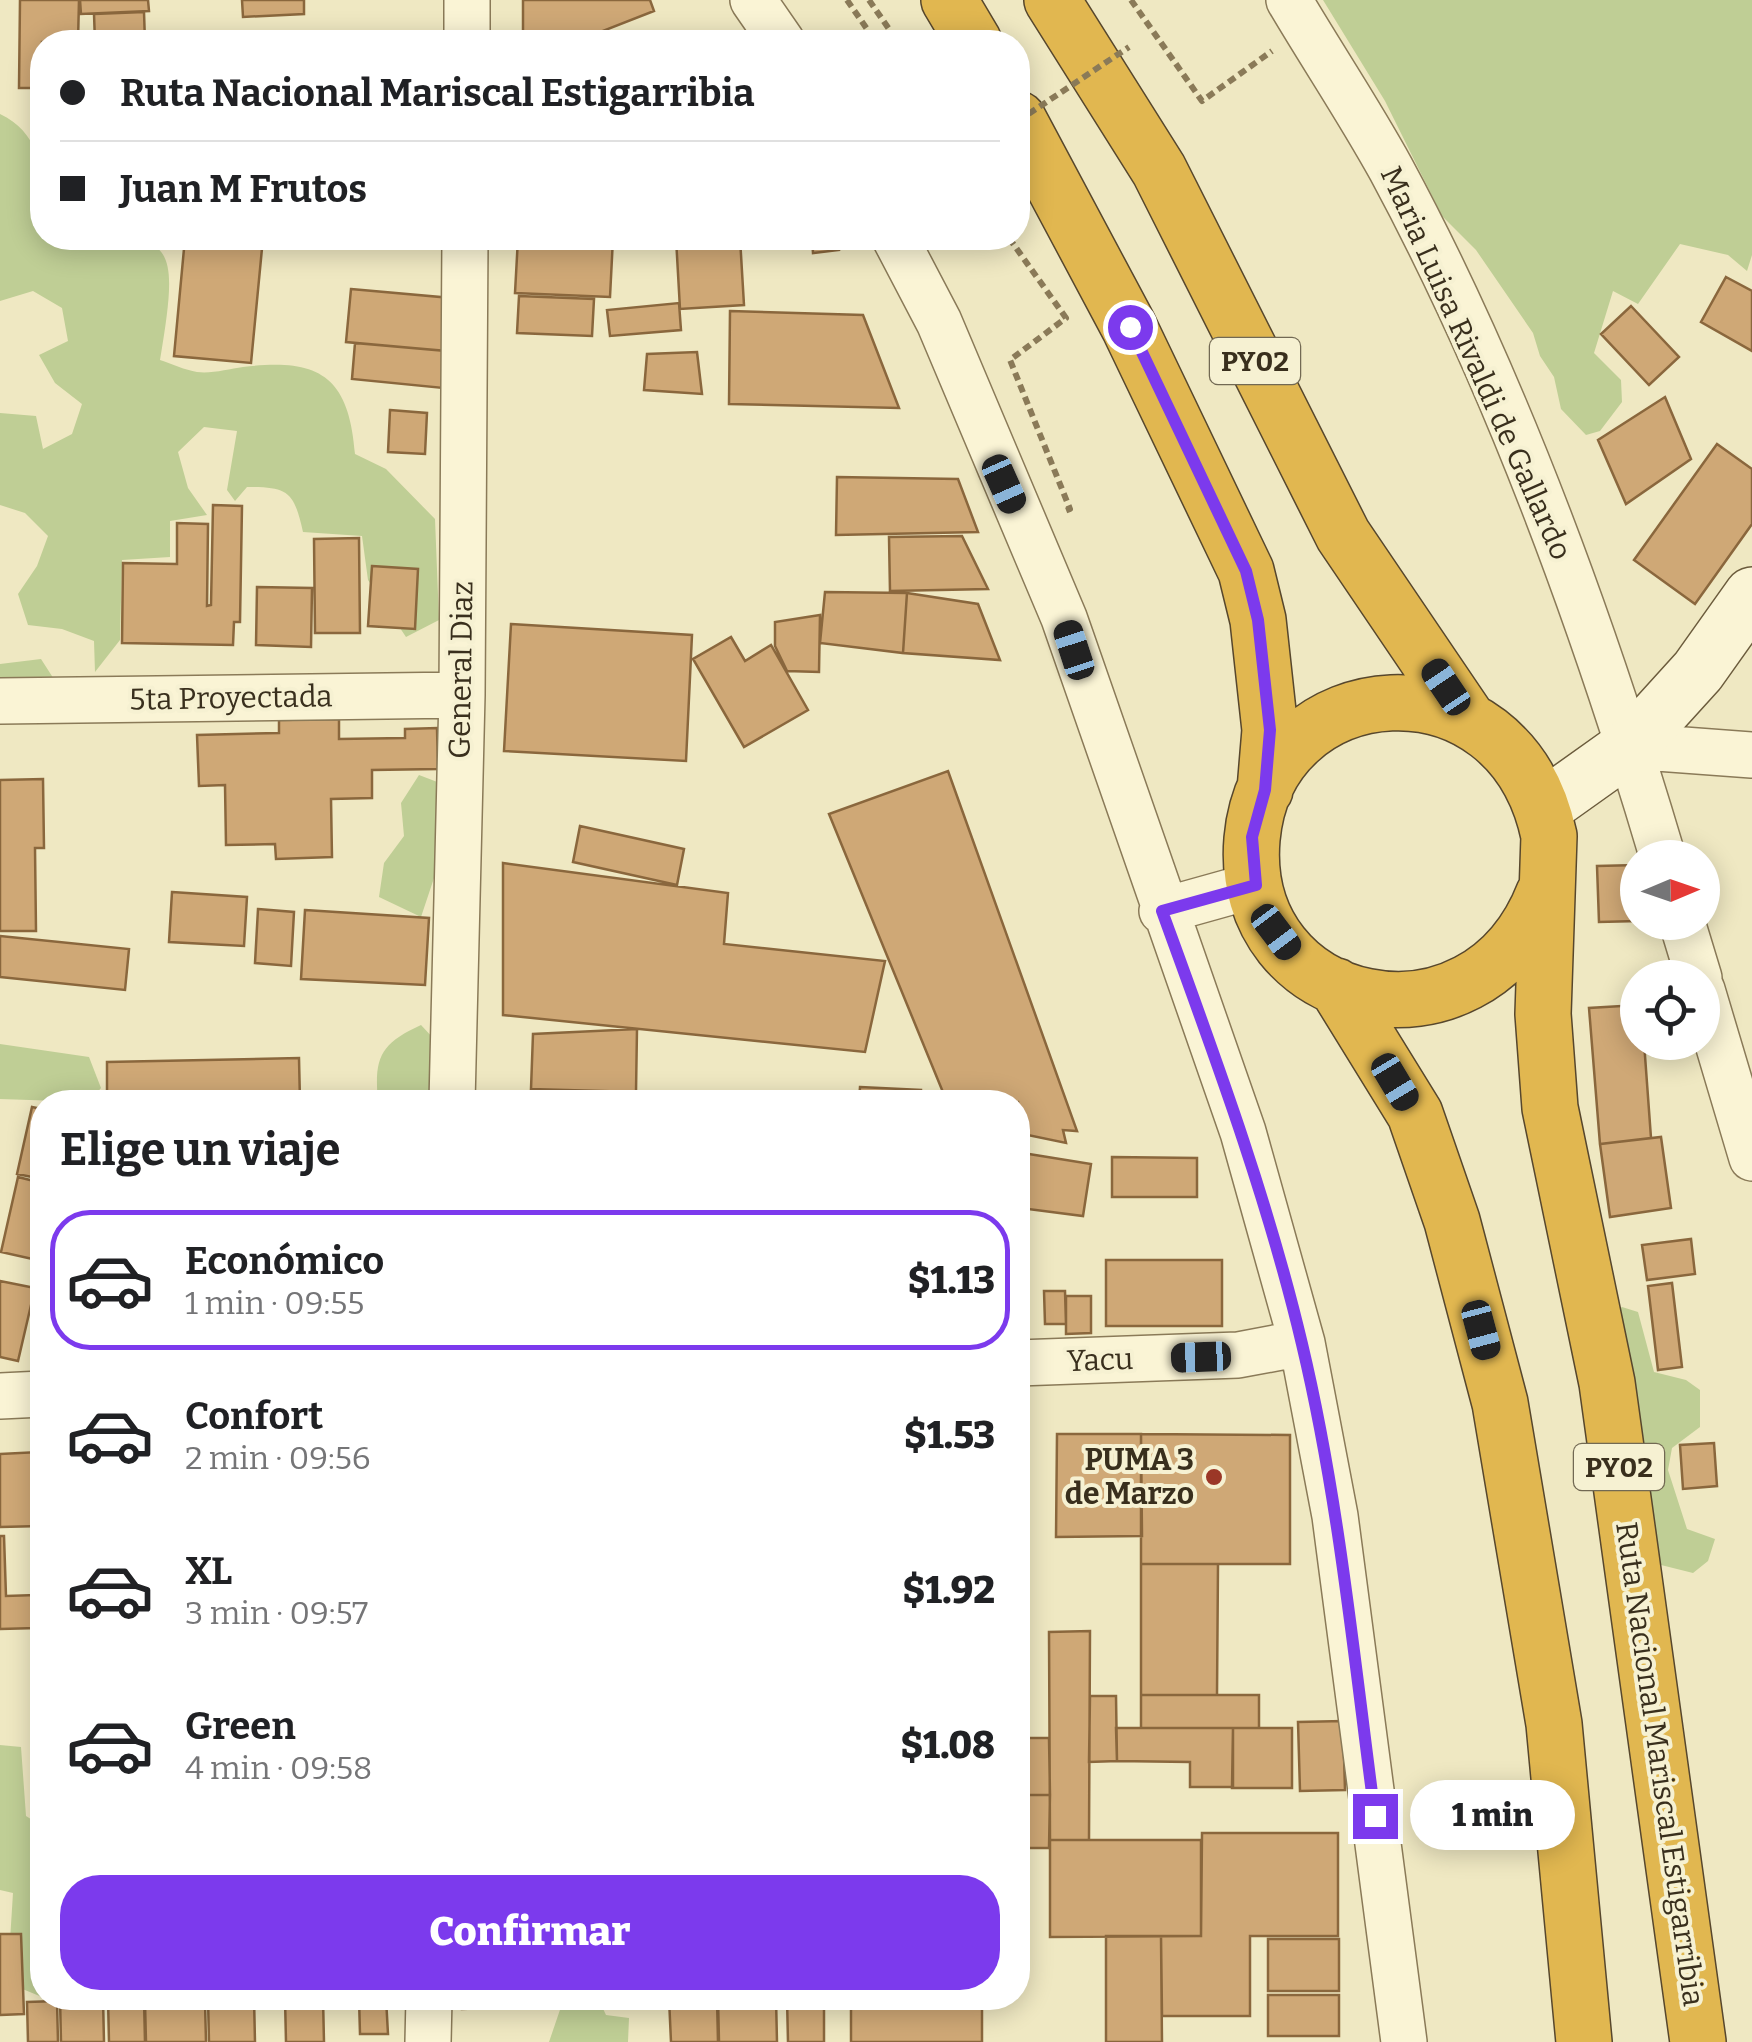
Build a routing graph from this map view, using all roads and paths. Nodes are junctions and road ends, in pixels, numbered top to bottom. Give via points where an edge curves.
1 (467, 0) edge
2 (753, 0) edge
3 (847, 0) edge
4 (869, 0) edge
5 (949, 0) edge
6 (1052, 0) edge
7 (1131, 0) edge
8 (1297, 14) edge
9 (467, 30) edge
10 (774, 30) edge
11 (868, 30) edge
12 (890, 30) edge
13 (967, 30) edge
14 (1129, 47) dead end
15 (1030, 112) edge
16 (1030, 142) edge
17 (466, 250) edge
18 (901, 250) edge
19 (1018, 250) edge
20 (1024, 528) junction
21 (1752, 596) edge
22 (462, 695) junction
23 (0, 700) edge
24 (1467, 718) junction
25 (1630, 746) junction
26 (1752, 755) edge
27 (1265, 790) junction
28 (1543, 808) junction
29 (1658, 840) edge
30 (1256, 885) junction
31 (1544, 893) junction
32 (1162, 911) junction
33 (1336, 986) junction
34 (1720, 1050) edge
35 (452, 1090) edge
36 (1752, 1158) edge
37 (1302, 1343) junction
38 (1030, 1363) edge
39 (30, 1395) edge
40 (0, 1396) edge
41 (429, 2010) edge
42 (428, 2042) edge
43 (1404, 2042) edge
44 (1584, 2042) edge
45 (1698, 2042) edge

1 - 9 street
2 - 10 street
3 - 11 path
4 - 12 path
5 - 13 highway
6 - 24 highway, PY02 via 1159,170 1343,535
7 - 8 path via 1202,100
8 - 25 street, Maria Luisa Rivaldi de Gallardo via 1391,169 1470,335 1548,513
14 - 15 path, bridge
16 - 27 highway, PY02 via 1130,327 1246,571 1270,730
17 - 22 street, General Diaz
18 - 20 street via 940,322
19 - 20 path via 1066,318 1010,360 1070,509
20 - 32 street via 1064,618
21 - 25 street via 1698,671
22 - 23 street, 5ta Proyectada
22 - 35 street, General Diaz
24 - 27 highway, PY02 via 1422,703 1351,711 1309,734
24 - 28 highway, PY02 via 1514,755
25 - 26 street
25 - 28 street
25 - 29 street, Maria Luisa Rivaldi de Gallardo
27 - 30 highway, PY02 via 1252,837
28 - 31 highway, PY02 via 1549,865
30 - 32 street
30 - 33 highway, PY02 via 1291,953
31 - 33 highway, PY02 via 1534,919 1501,962 1455,991 1380,1000
31 - 45 highway, Ruta Nacional Mariscal Estigarribia / PY02 via 1550,1108 1607,1384
32 - 37 street via 1243,1132
33 - 44 highway, PY02 via 1415,1114 1452,1221 1500,1403 1554,1724
34 - 36 street
37 - 38 street, Yacu via 1238,1356
37 - 43 street via 1336,1516
39 - 40 street
41 - 42 street

